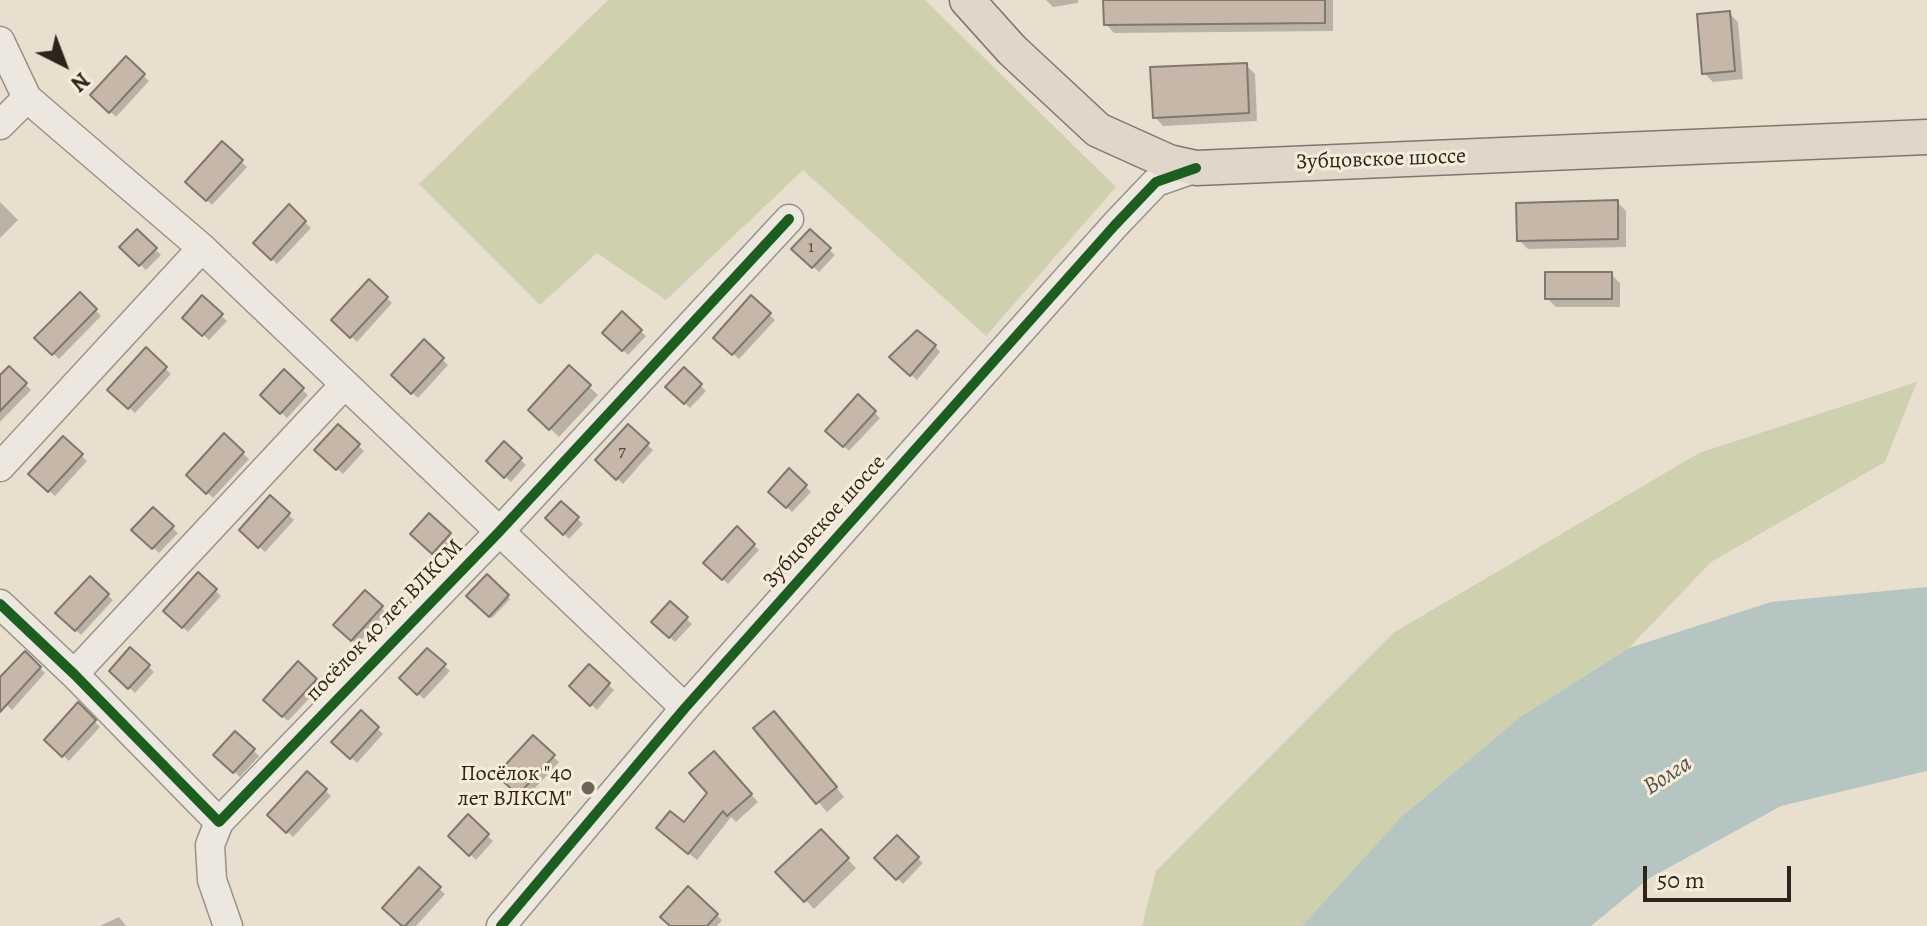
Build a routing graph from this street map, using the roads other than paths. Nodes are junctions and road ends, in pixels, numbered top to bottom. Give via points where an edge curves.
1 (967, 0) edge
2 (0, 41) edge
3 (27, 98) junction
4 (0, 125) edge
5 (1927, 137) edge
6 (1196, 168) junction
7 (789, 219) dead end
8 (202, 248) junction
9 (345, 384) junction
10 (0, 467) edge
11 (499, 532) junction
12 (0, 604) edge
13 (74, 674) junction
14 (685, 708) junction
15 (219, 822) junction
16 (228, 926) edge
17 (501, 926) edge

1 - 6 main road via 1098,130 1169,162
2 - 3 street
3 - 4 street
3 - 8 street
5 - 6 main road, Зубцовское шоссе
6 - 14 street, Зубцовское шоссе via 1156,182 1124,214
7 - 11 street, посёлок 40 лет ВЛКСМ
8 - 9 street
8 - 10 street
9 - 11 street
9 - 13 street
11 - 14 street
11 - 15 street, посёлок 40 лет ВЛКСМ
12 - 13 street
13 - 15 street
14 - 17 street, Зубцовское шоссе
15 - 16 street via 210,845 212,880

